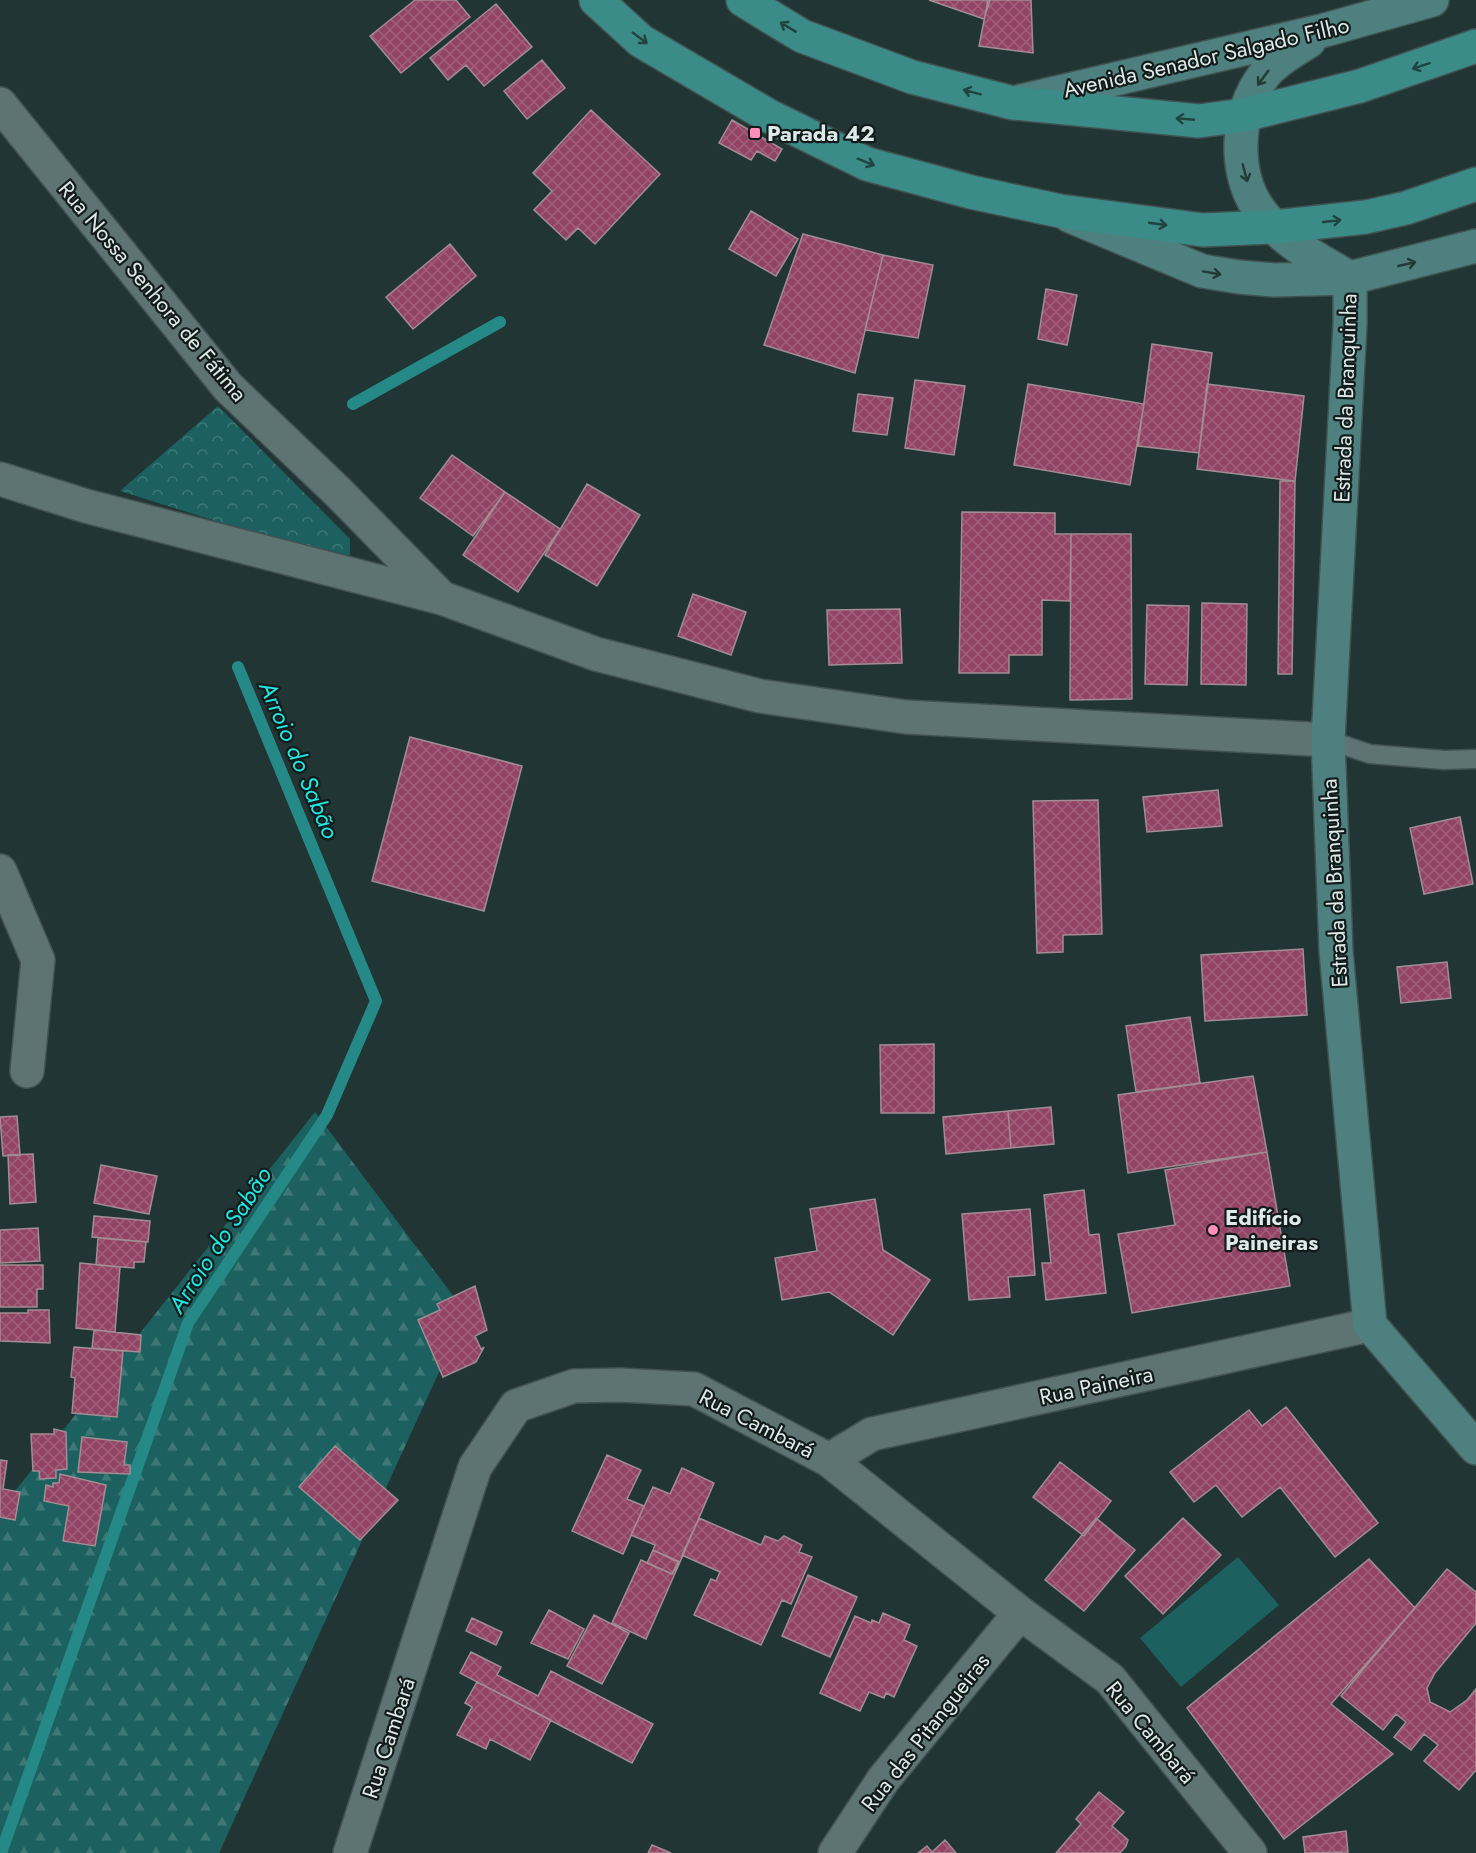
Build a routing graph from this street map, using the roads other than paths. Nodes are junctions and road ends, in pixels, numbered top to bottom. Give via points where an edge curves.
1 (596, 0) edge
2 (743, 0) edge
3 (1432, 0) edge
4 (1325, 30) junction
5 (1476, 46) edge
6 (1013, 103) junction
7 (0, 104) edge
8 (1244, 115) junction
9 (1476, 184) edge
10 (1060, 212) junction
11 (1274, 226) junction
12 (1476, 246) edge
13 (1350, 278) junction
14 (0, 479) edge
15 (442, 598) junction
16 (1328, 740) junction
17 (1476, 759) edge
18 (0, 871) edge
19 (27, 1071) dead end
20 (1370, 1325) junction
21 (1476, 1448) edge
22 (829, 1460) junction
23 (1020, 1613) junction
24 (350, 1853) edge
25 (835, 1853) edge
26 (1250, 1853) edge

1 -> 10 main road via 641,41 770,116 867,164
6 -> 2 main road, Avenida Senador Salgado Filho via 912,76 802,36
3 - 4 main road, Avenida Senador Salgado Filho
4 - 6 main road, Avenida Senador Salgado Filho
4 -> 8 main road via 1264,75
5 -> 8 main road, Avenida Senador Salgado Filho via 1360,86
8 -> 6 main road, Avenida Senador Salgado Filho via 1199,121
7 - 15 street, Rua Nossa Senhora de Fátima via 228,387
8 -> 11 main road via 1242,167 1253,198
11 -> 9 main road via 1376,215
10 -> 11 main road via 1203,230
10 -> 13 main road via 1202,271 1274,279
11 - 13 main road via 1305,252
13 -> 12 main road
13 - 16 main road, Estrada da Branquinha
14 - 15 street via 86,506
15 - 16 street via 596,654 760,696 906,717
16 - 17 lane via 1370,754
16 - 20 main road, Estrada da Branquinha via 1336,951
18 - 19 street via 38,960
20 - 21 main road
20 - 22 street, Rua Paineira via 872,1434
22 - 23 street, Rua Cambará
22 - 24 street, Rua Cambará via 694,1389 619,1384 574,1386 516,1406 475,1467
23 - 25 street, Rua das Pitangueiras via 883,1780
23 - 26 street, Rua Cambará via 1110,1680

